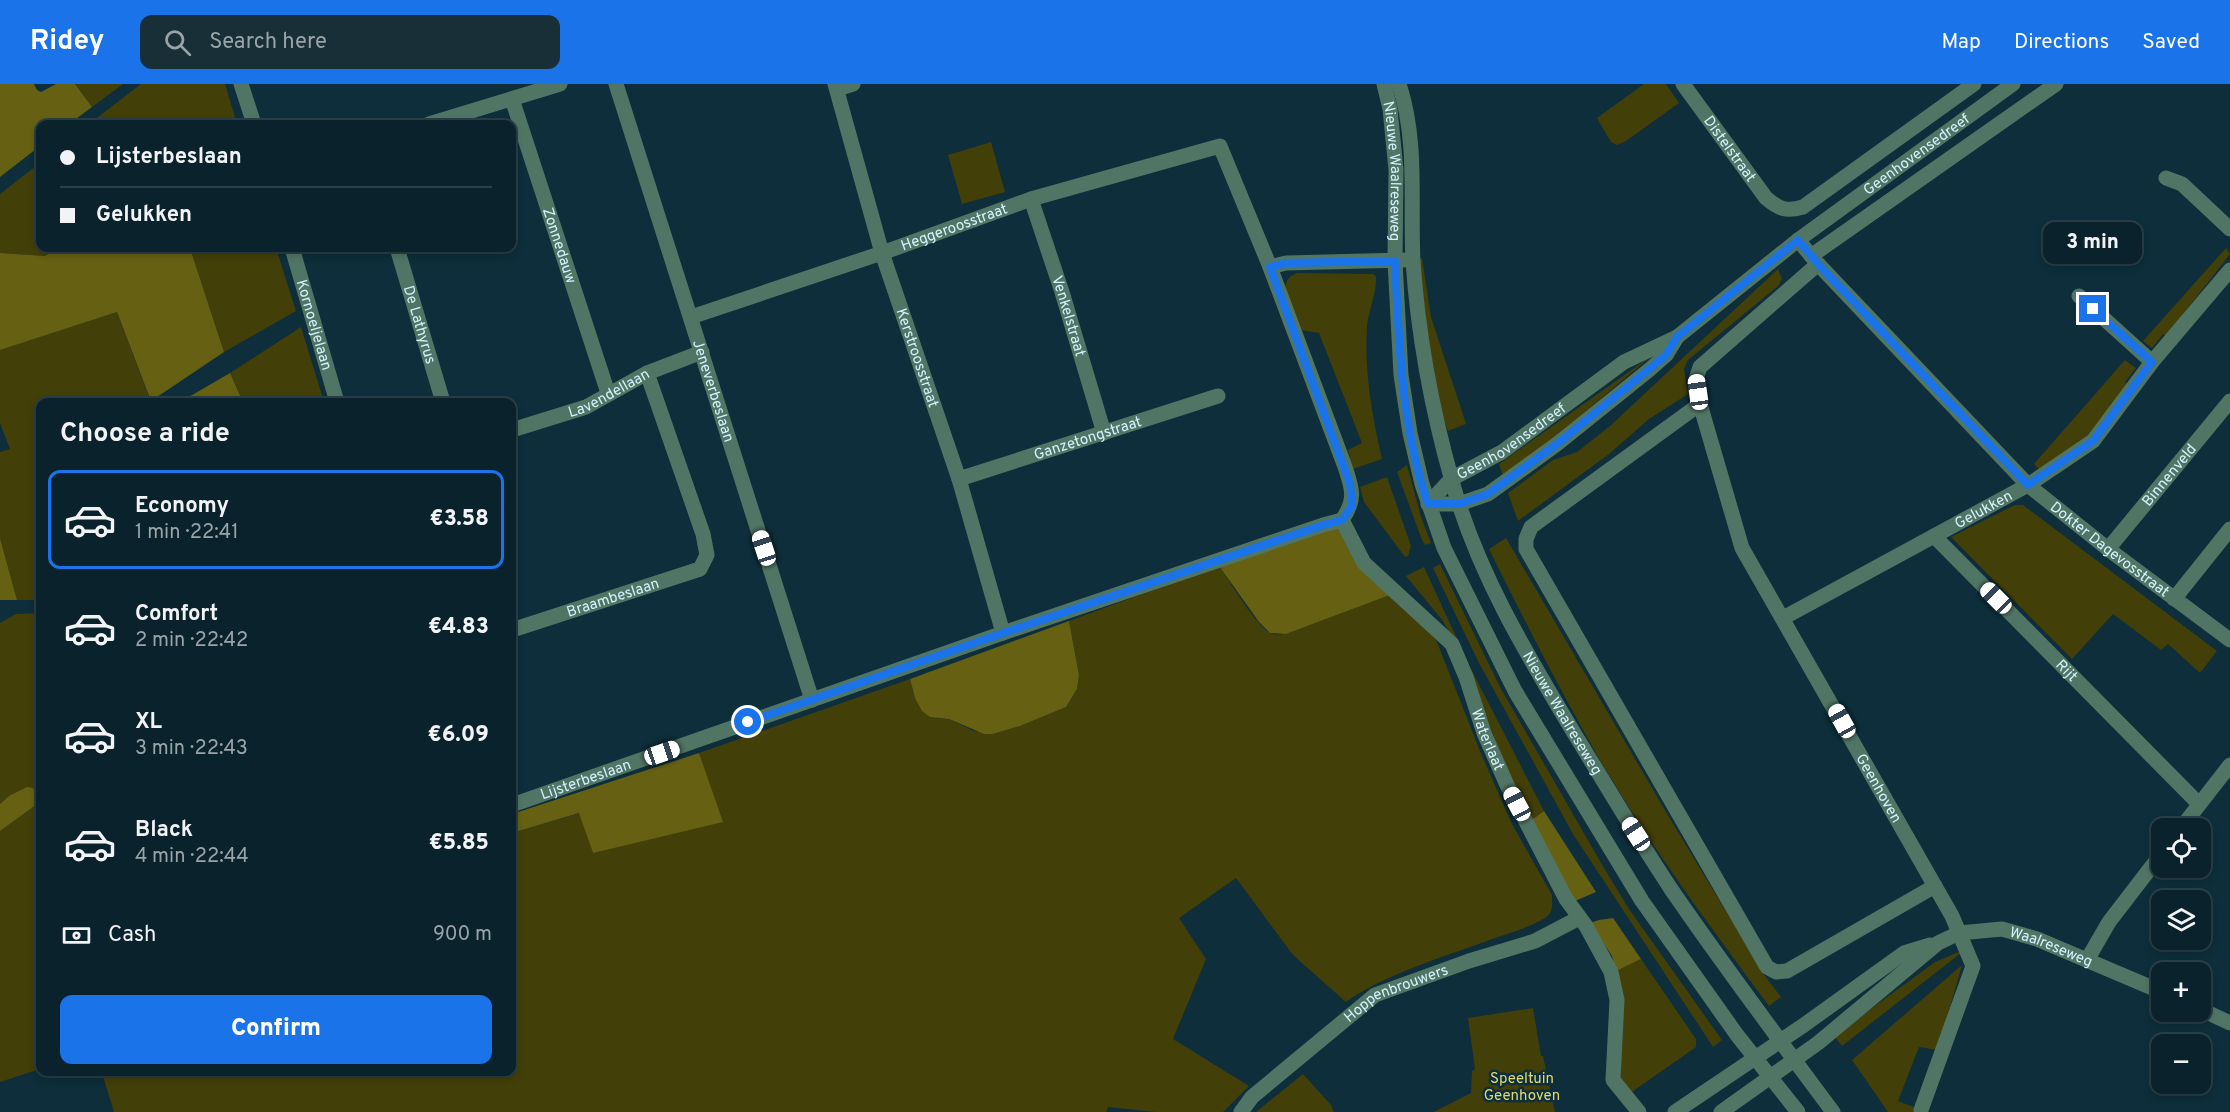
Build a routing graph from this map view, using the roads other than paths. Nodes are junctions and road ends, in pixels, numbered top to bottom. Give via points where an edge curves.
1 (241, 84) edge
2 (560, 84) edge
3 (616, 84) edge
4 (853, 84) edge
5 (1384, 84) edge
6 (1399, 84) edge
7 (1974, 84) edge
8 (2013, 84) edge
9 (2055, 84) edge
10 (1686, 85) edge
11 (836, 87) edge
12 (512, 99) junction
13 (253, 120) edge
14 (442, 120) edge
15 (2166, 178) dead end
16 (1031, 199) junction
17 (1780, 210) joint
18 (2230, 229) edge
19 (1798, 240) junction
20 (293, 252) edge
21 (398, 252) edge
22 (882, 253) junction
23 (1413, 260) junction
24 (1815, 260) junction
25 (1395, 261) junction
26 (1270, 267) junction
27 (2230, 270) edge
28 (2079, 296) dead end
29 (690, 317) junction
30 (1677, 337) junction
31 (702, 352) junction
32 (2152, 362) junction
33 (647, 373) junction
34 (608, 393) junction
35 (1218, 396) dead end
36 (336, 398) edge
37 (442, 398) edge
38 (2230, 401) edge
39 (1700, 404) junction
40 (516, 429) edge
41 (1104, 433) junction
42 (959, 479) junction
43 (1451, 479) junction
44 (2028, 485) junction
45 (1428, 504) junction
46 (1459, 504) junction
47 (1342, 520) junction
48 (2230, 529) edge
49 (1934, 536) junction
50 (2108, 549) junction
51 (2174, 599) junction
52 (1783, 618) junction
53 (516, 629) edge
54 (1003, 633) junction
55 (2230, 640) edge
56 (812, 700) junction
57 (2230, 765) edge
58 (516, 804) edge
59 (2199, 804) junction
60 (2188, 818) edge
61 (2151, 867) edge
62 (1935, 886) junction
63 (1579, 918) junction
64 (1959, 933) junction
65 (1938, 943) junction
66 (2087, 960) junction
67 (2151, 987) edge
68 (2211, 1014) edge
69 (2230, 1023) edge
70 (1780, 1041) junction
71 (1754, 1057) junction
72 (1794, 1061) junction
73 (1770, 1078) junction
74 (1921, 1110) dead end
75 (1241, 1112) edge
76 (1639, 1112) edge
77 (1675, 1112) edge
78 (1721, 1112) edge
79 (1798, 1112) edge
80 (1833, 1112) edge

1 - 13 street
2 - 12 street
3 - 29 street, Jeneverbeslaan
4 - 11 street
5 - 25 street, Nieuwe Waalreseweg via 1396,170
6 - 23 street, Nieuwe Waalreseweg via 1410,138
7 - 17 street, Geenhovensedreef via 1803,207
8 - 19 street, Geenhovensedreef
9 - 24 street, Geenhovensedreef
10 - 17 street, Distelstraat via 1766,198
11 - 22 street, Kerstroosstraat
12 - 14 street
12 - 34 street, Zonnedauw
15 - 18 street via 2182,184
16 - 22 street, Heggeroosstraat
16 - 26 street, Heggeroosstraat via 1220,147
16 - 41 street, Venkelstraat
19 - 24 street, Dokter Dagevosstraat
19 - 30 street, Geenhovensedreef
20 - 36 street, Kornoeljelaan
21 - 37 street, De Lathyrus
22 - 29 street, Heggeroosstraat
22 - 42 street, Kerstroosstraat
23 - 25 street, Nieuwe Waalreseweg
23 - 43 street, Nieuwe Waalreseweg via 1425,361
24 - 39 street, Geenhovensedreef via 1701,367 1696,379
24 - 44 street, Dokter Dagevosstraat
25 - 26 street, Nieuwe Waalreseweg via 1286,263
25 - 45 street, Nieuwe Waalreseweg via 1401,375 1410,433
26 - 47 street via 1350,484 1352,506
27 - 32 street, Gelukken
28 - 32 street
29 - 31 street, Jeneverbeslaan
30 - 43 street, Geenhovensedreef via 1624,362 1502,452
30 - 46 street, Geenhovensedreef via 1666,355 1557,444 1488,494
31 - 33 street, Lavendellaan
31 - 56 street, Jeneverbeslaan
32 - 44 street, Gelukken via 2093,441
33 - 34 street, Lavendellaan
33 - 53 street, Braambeslaan via 703,534 707,555 700,569
34 - 40 street, Lavendellaan via 586,407
35 - 41 street, Ganzetongstraat
38 - 50 street, Binnenveld
39 - 52 street, Geenhoven via 1742,548
39 - 62 street via 1531,527 1526,549 1767,967 1776,972 1787,971
41 - 42 street, Ganzetongstraat
42 - 54 street, Kerstroosstraat
43 - 45 street, Geenhovensedreef
43 - 46 street, Nieuwe Waalreseweg
44 - 49 street, Gelukken
44 - 50 street, Dokter Dagevosstraat
45 - 46 street, Geenhovensedreef
45 - 71 street, Nieuwe Waalreseweg via 1444,548 1515,691 1642,901
46 - 70 street, Nieuwe Waalreseweg via 1494,590 1540,678 1670,887
47 - 54 street, Lijsterbeslaan
47 - 63 street, Waterlaat via 1364,563 1452,644 1507,785
48 - 51 street
49 - 52 street, Gelukken
49 - 59 street, Rijt
50 - 51 street, Dokter Dagevosstraat
51 - 55 street, Dokter Dagevosstraat
52 - 62 street, Geenhoven
54 - 56 street, Lijsterbeslaan
56 - 58 street, Lijsterbeslaan
57 - 59 street
59 - 60 street
61 - 66 street via 2109,922
62 - 64 street, Geenhoven
63 - 75 street, Hoppenbrouwers via 1535,941 1469,960 1375,995 1252,1097
63 - 76 street, Waterlaat via 1611,972 1617,1000 1613,1080
64 - 65 street, Waalreseweg
64 - 66 street, Waalreseweg via 2002,929
64 - 74 street, Geenhoven via 1972,966
65 - 70 street, Waalreseweg via 1905,953
65 - 72 street, Waalreseweg
66 - 67 street, Waalreseweg
68 - 69 street
70 - 71 street, Waalreseweg
70 - 72 street, Nieuwe Waalreseweg
71 - 73 street, Nieuwe Waalreseweg
71 - 77 street, Waalreseweg
72 - 73 street, Waalreseweg
72 - 80 street, Nieuwe Waalreseweg
73 - 78 street, Waalreseweg
73 - 79 street, Nieuwe Waalreseweg

